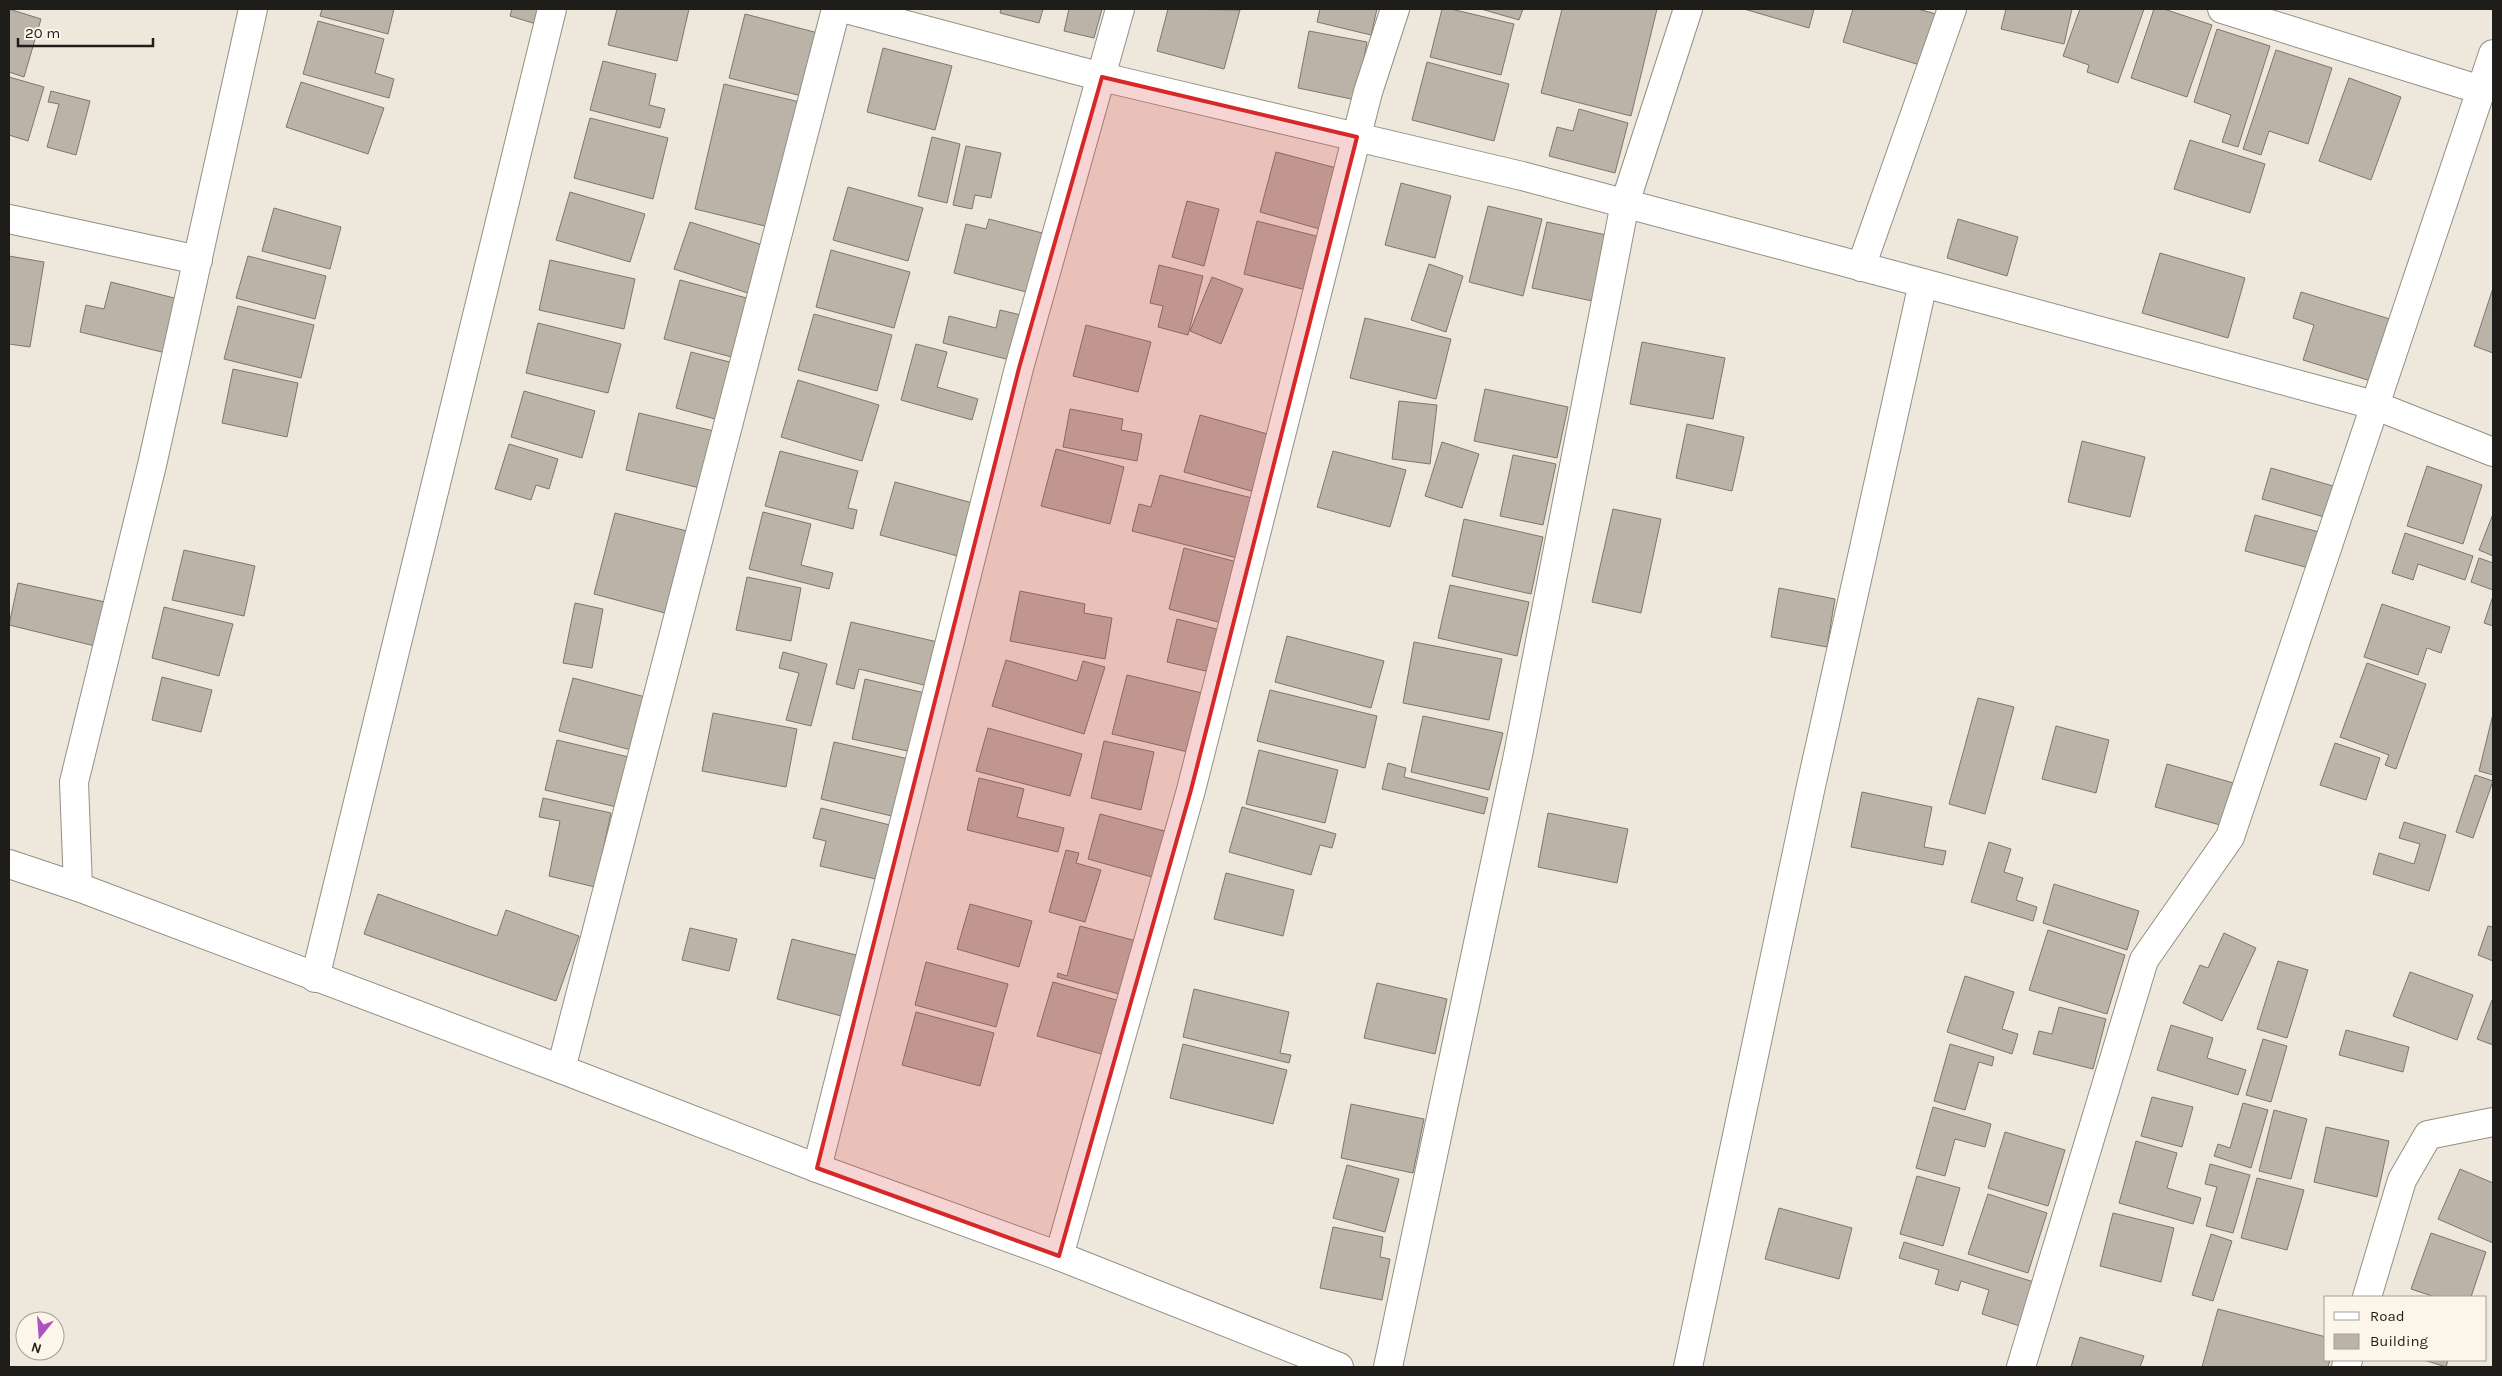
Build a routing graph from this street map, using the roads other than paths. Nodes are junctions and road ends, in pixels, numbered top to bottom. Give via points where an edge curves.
1 (254, 9) edge
2 (552, 9) edge
3 (836, 9) edge
4 (846, 9) edge
5 (1120, 9) edge
6 (1395, 9) edge
7 (1688, 9) edge
8 (1952, 9) edge
9 (2223, 9) edge
10 (2493, 54) edge
11 (1102, 77) junction
12 (2481, 90) junction
13 (1356, 137) junction
14 (1625, 203) junction
15 (9, 219) edge
16 (198, 260) junction
17 (1861, 267) junction
18 (1923, 283) junction
19 (2374, 406) junction
20 (2493, 452) edge
21 (9, 864) edge
22 (78, 887) junction
23 (315, 978) junction
24 (561, 1069) junction
25 (2493, 1122) edge
26 (817, 1168) junction
27 (1059, 1256) junction
28 (2367, 1296) edge
29 (1340, 1367) edge
30 (1388, 1367) edge
31 (1688, 1367) edge
32 (2021, 1367) edge

1 - 16 street
2 - 23 street
3 - 24 street
4 - 11 street
5 - 11 street
6 - 13 street
7 - 14 street
8 - 17 street
9 - 12 street
10 - 12 street
11 - 13 street
11 - 26 street via 1019,368
12 - 19 street
13 - 14 street
13 - 27 street via 1191,790
14 - 17 street
14 - 30 street via 1518,755
15 - 16 street
16 - 22 street via 152,466 74,782
17 - 18 street
18 - 19 street
18 - 31 street via 1808,796
19 - 20 street
19 - 32 street via 2230,837 2144,960
21 - 22 street
22 - 23 street
23 - 24 street
24 - 26 street
25 - 28 street via 2428,1134 2402,1180
26 - 27 street
27 - 29 street

